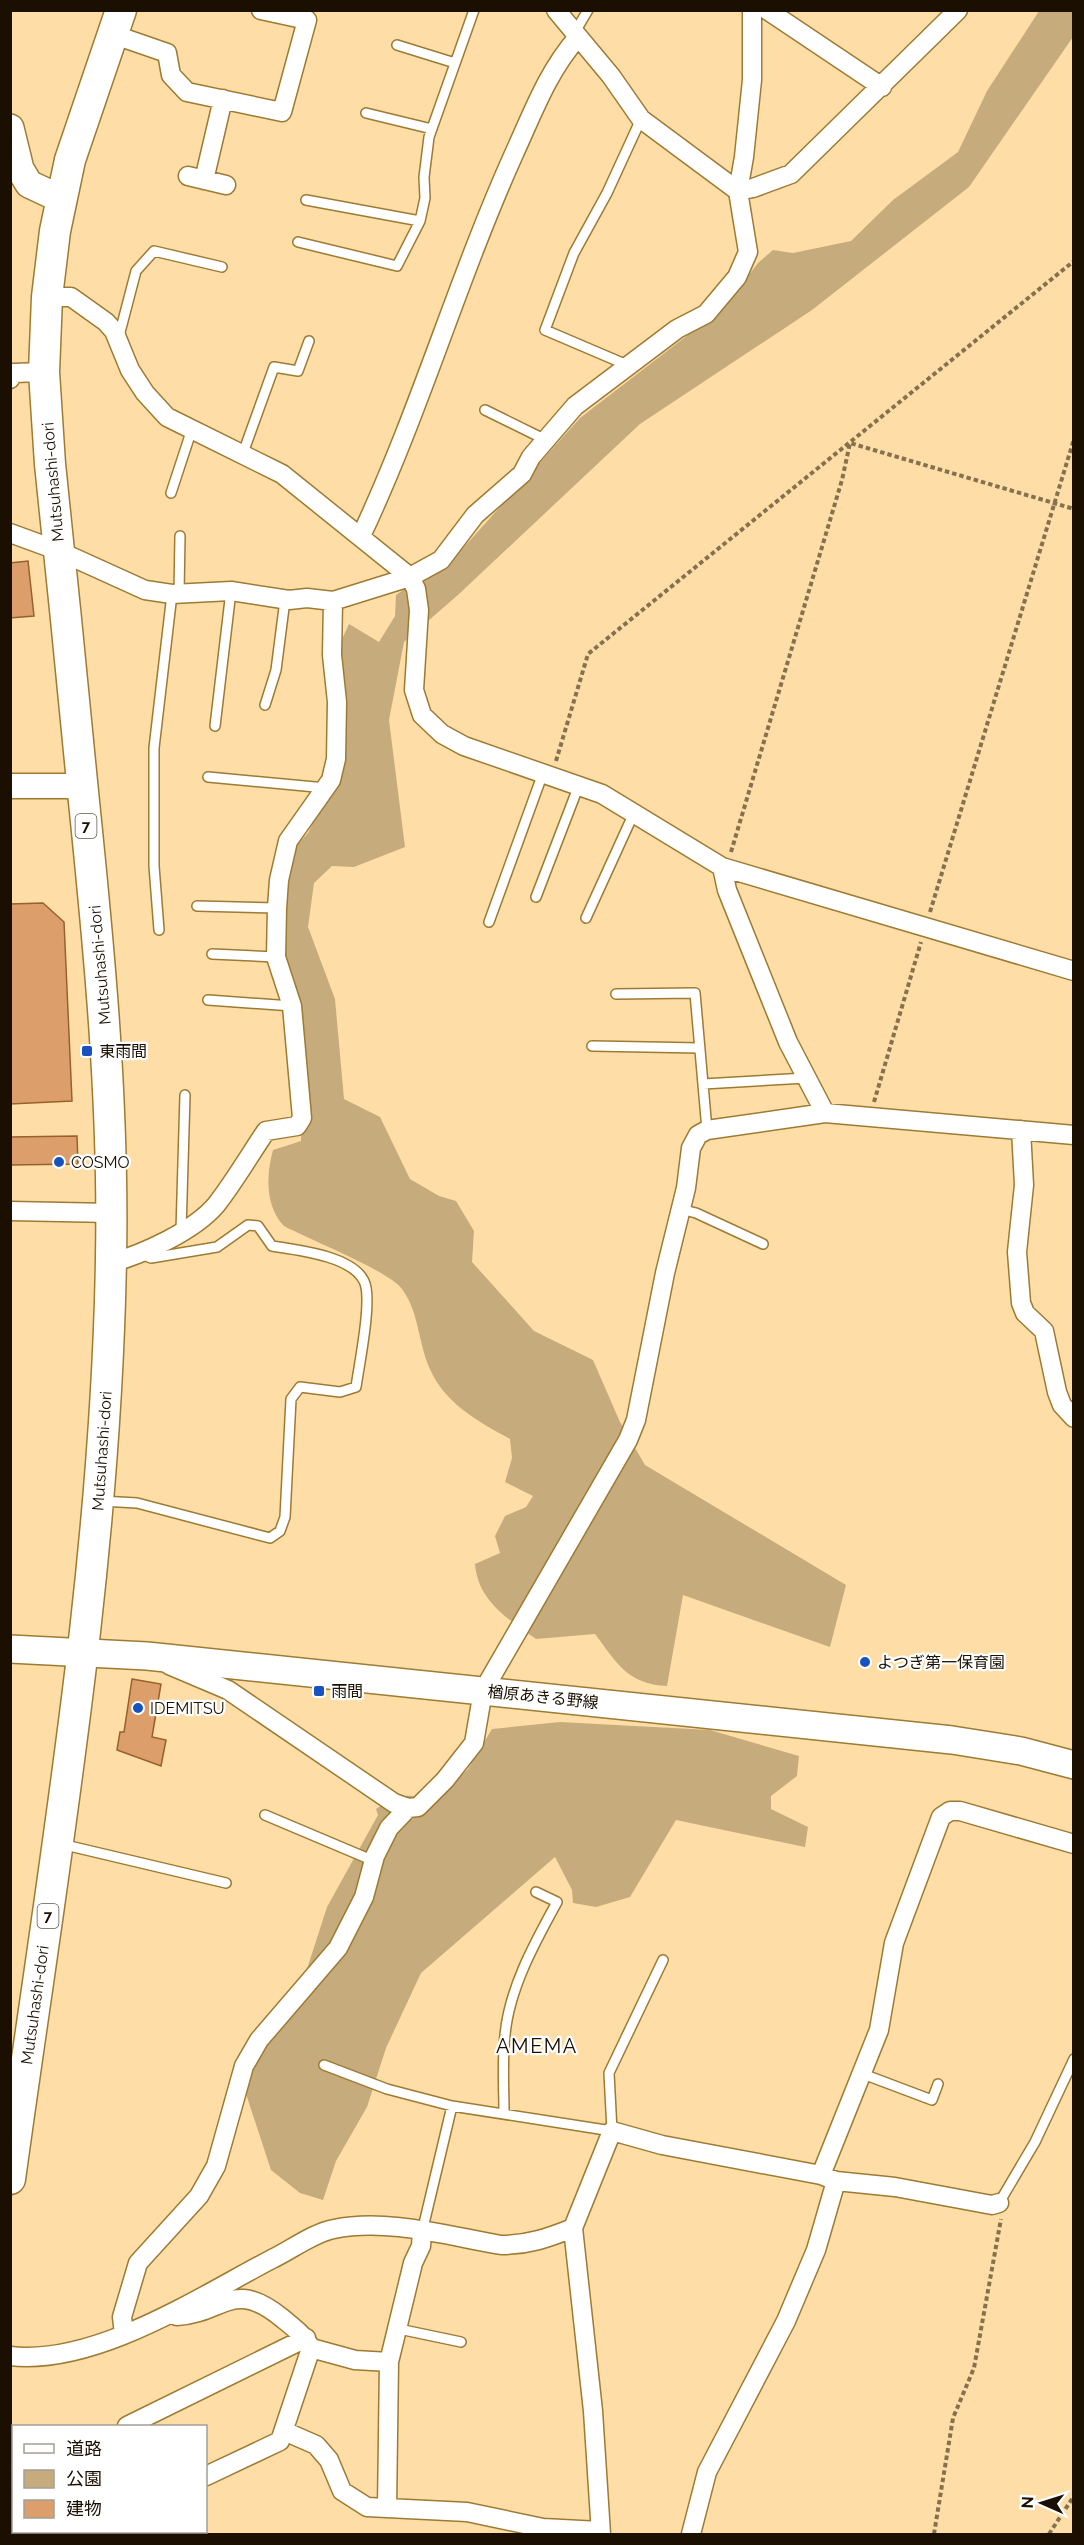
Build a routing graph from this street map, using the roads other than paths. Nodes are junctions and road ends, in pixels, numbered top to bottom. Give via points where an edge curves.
1 (261, 10) edge
2 (474, 10) edge
3 (556, 10) edge
4 (588, 10) edge
5 (752, 10) edge
6 (767, 10) edge
7 (958, 10) edge
8 (116, 22) edge
9 (576, 35) junction
10 (398, 45) dead end
11 (455, 63) junction
12 (882, 87) junction
13 (223, 99) junction
14 (366, 114) dead end
15 (641, 119) junction
16 (10, 128) edge
17 (432, 129) junction
18 (15, 169) edge
19 (226, 185) dead end
20 (738, 191) junction
21 (61, 199) junction
22 (306, 200) dead end
23 (420, 221) junction
24 (298, 242) dead end
25 (222, 267) dead end
26 (47, 297) junction
27 (118, 341) junction
28 (309, 341) dead end
29 (627, 365) junction
30 (44, 372) junction
31 (10, 379) edge
32 (485, 410) dead end
33 (192, 429) junction
34 (546, 440) junction
35 (243, 453) junction
36 (171, 493) dead end
37 (10, 533) edge
38 (180, 536) dead end
39 (361, 536) junction
40 (60, 551) junction
41 (410, 577) junction
42 (231, 591) junction
43 (176, 593) junction
44 (285, 600) junction
45 (333, 601) junction
46 (265, 705) dead end
47 (215, 726) dead end
48 (547, 775) junction
49 (208, 777) dead end
50 (579, 785) junction
51 (10, 786) edge
52 (82, 786) junction
53 (326, 788) junction
54 (633, 815) junction
55 (722, 867) junction
56 (536, 897) dead end
57 (197, 906) dead end
58 (277, 908) junction
59 (586, 918) dead end
60 (489, 922) dead end
61 (159, 930) dead end
62 (212, 954) dead end
63 (276, 957) junction
64 (1074, 971) edge
65 (616, 994) dead end
66 (208, 1000) dead end
67 (292, 1006) junction
68 (592, 1046) dead end
69 (700, 1048) junction
70 (807, 1078) junction
71 (703, 1084) junction
72 (185, 1095) dead end
73 (825, 1113) junction
74 (707, 1130) junction
75 (1021, 1130) junction
76 (1074, 1136) edge
77 (680, 1209) junction
78 (10, 1211) edge
79 (111, 1213) junction
80 (181, 1231) junction
81 (763, 1244) dead end
82 (141, 1254) junction
83 (111, 1263) junction
84 (1074, 1418) edge
85 (99, 1501) junction
86 (10, 1649) edge
87 (83, 1652) junction
88 (147, 1656) junction
89 (483, 1691) junction
90 (1074, 1765) edge
91 (408, 1809) junction
92 (265, 1815) dead end
93 (58, 1844) junction
94 (1074, 1844) edge
95 (374, 1861) junction
96 (226, 1882) dead end
97 (536, 1892) dead end
98 (663, 1960) dead end
99 (1074, 2060) edge
100 (324, 2066) dead end
101 (863, 2074) junction
102 (938, 2084) dead end
103 (452, 2106) junction
104 (504, 2114) junction
105 (612, 2131) junction
106 (828, 2178) junction
107 (10, 2179) edge
108 (999, 2203) joint
109 (573, 2228) junction
110 (422, 2232) junction
111 (160, 2317) junction
112 (399, 2330) junction
113 (124, 2334) junction
114 (460, 2342) dead end
115 (309, 2343) junction
116 (10, 2356) edge
117 (390, 2362) junction
118 (131, 2425) edge
119 (284, 2431) junction
120 (207, 2476) edge
121 (387, 2508) junction
122 (600, 2533) edge
123 (691, 2535) edge

1 - 13 street via 307,20 282,112
2 - 11 lane
3 - 9 street
4 - 9 lane
5 - 20 street via 751,90
6 - 12 street
7 - 12 street
8 - 13 street via 167,53 171,75 187,92
8 - 21 main road, Mutsuhashi-dori / 7
9 - 15 street
9 - 39 street via 560,57 501,183 384,488
10 - 11 lane
11 - 17 lane
12 - 20 street via 790,174
13 - 19 street via 196,178
14 - 17 lane
15 - 20 street
15 - 29 lane via 574,253 545,330
16 - 18 main road
17 - 23 lane
18 - 21 main road via 29,184
20 - 29 street via 748,252 737,277 706,314 677,329
21 - 26 main road, Mutsuhashi-dori / 7
22 - 23 lane
23 - 24 lane via 397,266
25 - 27 lane via 154,251 136,271
26 - 27 street via 71,297 106,322
26 - 30 main road, Mutsuhashi-dori / 7
27 - 33 street via 145,393 167,417
28 - 35 lane via 298,371 274,367
29 - 34 street via 575,406
30 - 31 street via 13,373
30 - 40 main road, Mutsuhashi-dori / 7
32 - 34 lane
33 - 35 street
33 - 36 lane
34 - 41 street via 522,474 475,515 441,560
35 - 39 street via 282,474
37 - 40 street
38 - 43 lane
39 - 41 street
40 - 43 street via 145,590
40 - 52 main road, Mutsuhashi-dori / 7
41 - 45 street
41 - 48 street via 419,610 414,690 422,715 442,734 465,746
42 - 43 street
42 - 44 street
42 - 47 lane
43 - 61 lane via 154,748 154,866
44 - 45 street
44 - 46 lane via 276,670
45 - 53 street via 336,759
48 - 50 street
48 - 60 lane
49 - 53 lane
50 - 54 street via 602,794
50 - 56 lane
51 - 52 street
52 - 79 main road, Mutsuhashi-dori / 7 via 105,1016
53 - 58 street via 288,841
54 - 55 street
54 - 59 lane
55 - 64 street
55 - 70 street via 727,890 788,1042
57 - 58 lane
58 - 63 street
62 - 63 lane
63 - 67 street
65 - 69 lane via 695,993
66 - 67 lane
67 - 80 street via 302,1118 297,1126 266,1131 214,1207
68 - 69 lane
69 - 71 lane
70 - 71 lane
70 - 73 street
71 - 74 lane
72 - 80 lane
73 - 74 street
73 - 75 street
74 - 77 street via 698,1135 691,1148
75 - 76 street
75 - 84 street via 1024,1185 1017,1252 1020,1303 1044,1331 1057,1392 1062,1406
77 - 81 lane
77 - 89 street via 636,1420 628,1440
78 - 79 street
79 - 83 main road, Mutsuhashi-dori / 7
80 - 82 street
82 - 83 street
82 - 85 lane via 151,1258 217,1247 248,1225 258,1226 272,1246 346,1264 366,1283 367,1305 356,1387 340,1392 300,1387 291,1399 285,1517 280,1532 270,1538 137,1503
83 - 85 main road, Mutsuhashi-dori / 7
85 - 87 main road, Mutsuhashi-dori / 7
86 - 87 main road, 楢原あきる野線
87 - 88 main road, 楢原あきる野線
87 - 93 main road, Mutsuhashi-dori / 7
88 - 89 main road, 楢原あきる野線
88 - 91 street via 228,1690
89 - 90 main road, 楢原あきる野線 via 952,1740 1021,1751
89 - 91 street via 474,1743 418,1807
91 - 95 street via 389,1828
92 - 95 lane
93 - 96 lane
93 - 107 main road, Mutsuhashi-dori / 7
94 - 101 street via 960,1810 941,1817 894,1943 879,2030
95 - 113 street via 364,1897 338,1948 259,2040 244,2066 216,2166 199,2196 138,2263 122,2317
97 - 104 lane via 557,1902 511,2004 505,2035
98 - 105 lane via 609,2073
99 - 108 lane via 1035,2142
100 - 103 lane via 387,2090
101 - 102 lane via 932,2100
101 - 106 street
103 - 104 lane
103 - 110 lane
104 - 105 lane
105 - 106 street via 662,2145
105 - 109 street
106 - 108 street
106 - 123 street via 816,2250 786,2321 707,2472
109 - 110 street via 520,2245
109 - 122 street via 593,2411
110 - 111 street via 370,2225 331,2229
110 - 112 street
111 - 113 street
111 - 115 street via 185,2315 247,2298 268,2307
112 - 114 lane
112 - 117 street
113 - 116 street via 78,2351 46,2357
115 - 117 street via 355,2360
115 - 118 street
115 - 119 street
117 - 121 street
119 - 120 street via 280,2441
119 - 121 street via 316,2445 328,2460 342,2491 367,2507
121 - 122 street via 467,2512 543,2528

